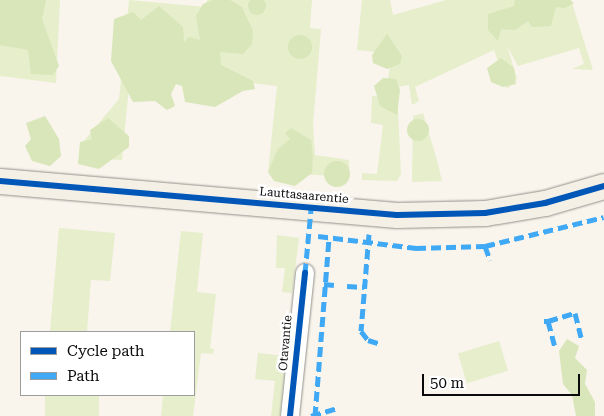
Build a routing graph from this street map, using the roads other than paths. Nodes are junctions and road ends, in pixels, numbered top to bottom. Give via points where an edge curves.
1 (0, 181) edge
2 (604, 186) edge
3 (305, 273) dead end
4 (290, 416) edge

1 - 2 main road, Lauttasaarentie via 397,215 485,213 544,203
3 - 4 street, Otavantie

